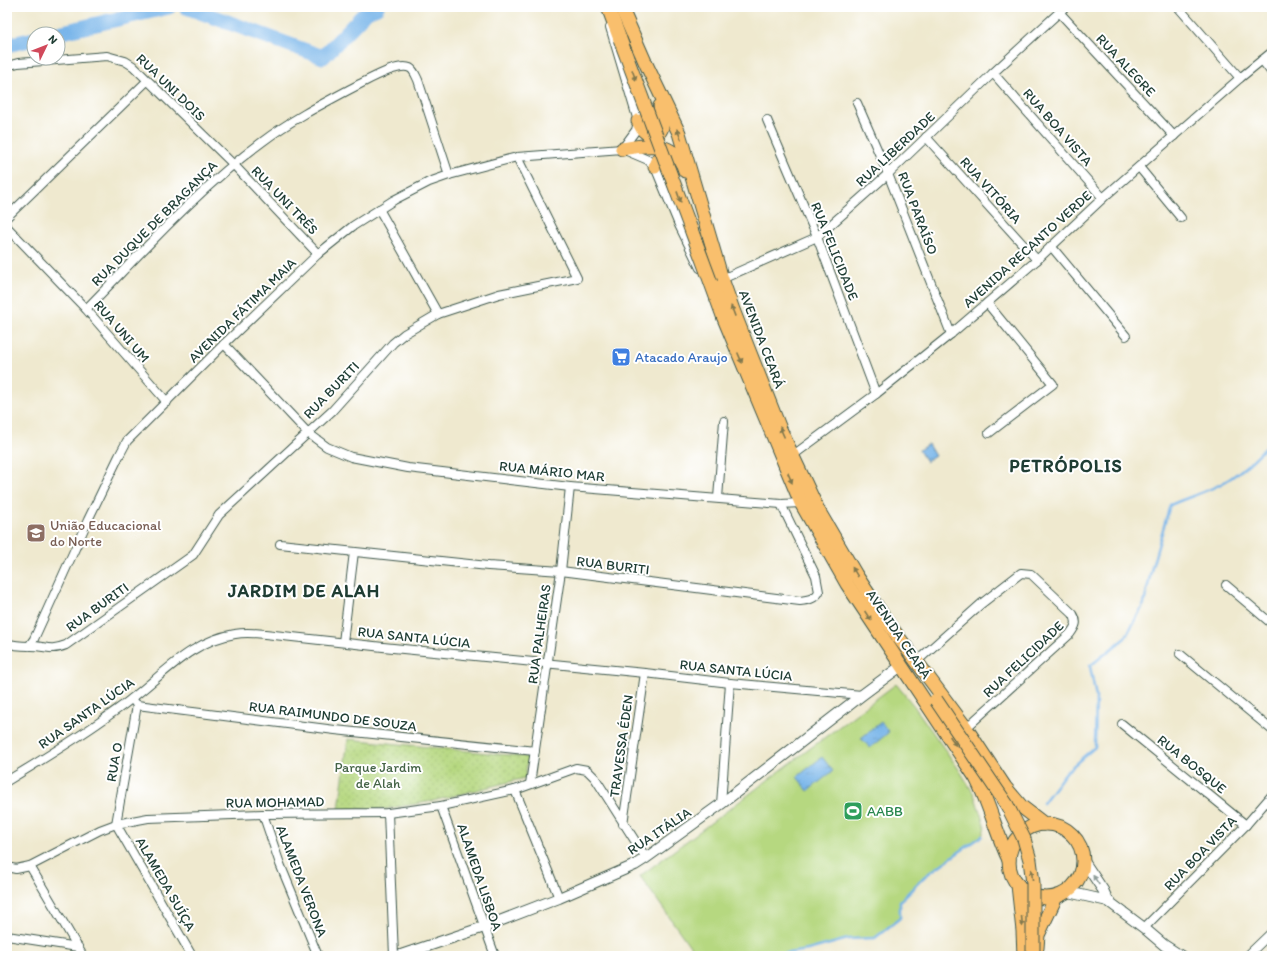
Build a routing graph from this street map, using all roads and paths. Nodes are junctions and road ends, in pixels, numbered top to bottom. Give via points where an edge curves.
1 (607, 7) edge
2 (621, 7) edge
3 (1178, 7) edge
4 (1062, 9) edge
5 (1272, 52) edge
6 (1262, 60) junction
7 (646, 64) junction
8 (7, 66) edge
9 (993, 73) junction
10 (1272, 74) edge
11 (1240, 78) junction
12 (148, 80) junction
13 (857, 104) dead end
14 (767, 120) dead end
15 (638, 121) junction
16 (1174, 136) junction
17 (926, 137) junction
18 (622, 149) junction
19 (674, 153) junction
20 (517, 157) junction
21 (233, 164) junction
22 (655, 167) junction
23 (1139, 167) junction
24 (888, 174) junction
25 (449, 175) junction
26 (698, 198) junction
27 (1103, 198) junction
28 (379, 209) junction
29 (7, 217) edge
30 (1181, 218) dead end
31 (7, 227) edge
32 (817, 237) junction
33 (1051, 246) junction
34 (318, 254) junction
35 (1037, 260) junction
36 (715, 283) junction
37 (987, 302) junction
38 (86, 309) junction
39 (438, 314) junction
40 (951, 334) junction
41 (1126, 336) dead end
42 (224, 344) junction
43 (876, 394) junction
44 (167, 402) junction
45 (724, 421) dead end
46 (308, 433) junction
47 (989, 433) dead end
48 (792, 456) junction
49 (570, 487) junction
50 (718, 498) junction
51 (801, 503) junction
52 (781, 504) junction
53 (280, 544) dead end
54 (354, 552) junction
55 (561, 572) junction
56 (1226, 585) dead end
57 (1272, 624) edge
58 (343, 642) junction
59 (7, 643) edge
60 (29, 646) junction
61 (1180, 654) dead end
62 (548, 664) junction
63 (919, 665) junction
64 (901, 666) junction
65 (645, 673) junction
66 (730, 683) junction
67 (862, 695) junction
68 (134, 702) junction
69 (1122, 724) dead end
70 (966, 728) junction
71 (1272, 730) edge
72 (534, 752) junction
73 (7, 781) edge
74 (530, 784) junction
75 (515, 790) junction
76 (1272, 795) edge
77 (721, 804) junction
78 (441, 806) junction
79 (388, 813) junction
80 (263, 814) junction
81 (116, 824) junction
82 (623, 824) junction
83 (1044, 824) junction
84 (1246, 825) junction
85 (646, 858) junction
86 (1009, 860) junction
87 (1083, 860) junction
88 (30, 866) junction
89 (7, 867) edge
90 (1018, 885) junction
91 (1068, 892) junction
92 (1056, 897) junction
93 (559, 898) junction
94 (1108, 901) junction
95 (484, 927) junction
96 (1144, 928) junction
97 (1272, 932) edge
98 (7, 936) edge
99 (78, 947) junction
100 (83, 956) edge
101 (192, 956) edge
102 (318, 956) edge
103 (394, 956) edge
104 (398, 956) edge
105 (495, 956) edge
106 (1024, 956) edge
107 (1033, 956) edge
108 (1037, 956) edge
109 (1181, 956) edge
110 (1247, 956) edge

1 - 15 street, AVENIDA CEARÁ via 613,40
1 -> 36 main road, AVENIDA CEARÁ, bridge
2 - 7 main road, AVENIDA CEARÁ
3 - 11 street
4 - 9 street, RUA LIBERDADE
4 - 16 street, RUA ALEGRE
5 - 6 street, AVENIDA RECANTO VERDE
6 - 10 street
6 - 11 street, AVENIDA RECANTO VERDE
7 - 15 main road via 663,115 663,127 660,132 650,136
26 -> 7 main road, AVENIDA CEARÁ via 679,133
8 - 12 street, RUA UNI DOIS via 107,56 125,61
9 - 17 street, RUA LIBERDADE
9 - 27 street, RUA BOA VISTA
11 - 16 street, AVENIDA RECANTO VERDE
12 - 21 street, RUA UNI DOIS
12 - 29 street
13 - 24 street, RUA PARAÍSO
14 - 32 street, RUA FELICIDADE
15 - 18 street via 636,130
16 - 23 street, AVENIDA RECANTO VERDE
17 - 24 street, RUA LIBERDADE
17 - 35 street, RUA VITÓRIA
18 - 19 main road via 662,147
18 - 20 street, AVENIDA FÁTIMA MAIA
18 - 22 street via 648,160
19 - 22 main road via 656,160
19 - 26 main road via 680,159
20 - 25 street, AVENIDA FÁTIMA MAIA
20 - 39 street, RUA BURITI via 577,278 499,294
21 - 25 street, RUA DUQUE DE BRAGANÇA via 302,115 378,75 402,67 413,70 418,80
21 - 34 street, RUA UNI TRÊS
21 - 38 street, RUA DUQUE DE BRAGANÇA via 204,189
22 - 36 street, AVENIDA CEARÁ via 702,274
23 - 27 street, AVENIDA RECANTO VERDE
23 - 30 street
24 - 32 street, RUA LIBERDADE
24 - 40 street, RUA PARAÍSO
25 - 28 street, AVENIDA FÁTIMA MAIA via 429,182
26 - 36 main road, AVENIDA CEARÁ
27 - 33 street, AVENIDA RECANTO VERDE
28 - 34 street, AVENIDA FÁTIMA MAIA
28 - 39 street
31 - 38 street, RUA UNI UM
32 - 36 street, RUA LIBERDADE
32 - 43 street, RUA FELICIDADE
33 - 35 street, AVENIDA RECANTO VERDE
33 - 41 street
34 - 42 street, AVENIDA FÁTIMA MAIA
35 - 37 street, AVENIDA RECANTO VERDE
48 -> 36 main road, AVENIDA CEARÁ via 733,310
36 -> 51 main road, AVENIDA CEARÁ via 723,316
37 - 40 street, AVENIDA RECANTO VERDE
37 - 47 street via 1053,384
38 - 44 street, RUA UNI UM
39 - 46 street, RUA BURITI via 412,328 393,343 332,411
40 - 43 street, AVENIDA RECANTO VERDE
42 - 44 street, AVENIDA FÁTIMA MAIA
42 - 46 street
43 - 48 street, AVENIDA RECANTO VERDE
44 - 60 street, AVENIDA FÁTIMA MAIA via 128,441 119,456
45 - 50 street
46 - 49 street, RUA MÁRIO MAR via 327,447 351,457 408,468
46 - 60 street, RUA BURITI via 219,515 192,555 66,645 53,649
63 -> 48 main road, AVENIDA CEARÁ via 856,575 818,510
49 - 50 street, RUA MÁRIO MAR
49 - 55 street, RUA PALHEIRAS
50 - 52 street, RUA MÁRIO MAR
51 - 52 street, RUA MÁRIO MAR
51 -> 64 main road, AVENIDA CEARÁ via 847,584
52 - 55 street, RUA BURITI via 816,576 819,592 812,598 800,601
53 - 54 street, RUA BURITI
54 - 55 street, RUA BURITI
54 - 58 street
55 - 62 street, RUA PALHEIRAS
56 - 57 street
58 - 62 street, RUA SANTA LÚCIA
58 - 68 street, RUA SANTA LÚCIA via 247,633 227,636 206,643 178,660
59 - 60 street via 20,647
61 - 71 street
62 - 65 street, RUA SANTA LÚCIA
62 - 72 street, RUA PALHEIRAS
63 - 70 main road
63 - 70 street, RUA FELICIDADE via 982,604 1021,573 1031,574 1073,614 1077,620 1076,627 1070,634
107 -> 63 main road, bridge via 1033,883 1024,839 1007,805 936,700
64 - 67 street, RUA ITÁLIA
64 -> 86 main road, AVENIDA CEARÁ via 985,794
65 - 66 street, RUA SANTA LÚCIA
65 - 82 street, TRAVESSA ÉDEN
66 - 67 street, RUA SANTA LÚCIA
66 - 77 street
67 - 77 street, RUA ITÁLIA
68 - 72 street, RUA RAIMUNDO DE SOUZA via 335,730
68 - 73 street, RUA SANTA LÚCIA
68 - 81 street, RUA O
69 - 84 street, RUA BOSQUE
70 - 83 main road via 1012,797
72 - 74 street, RUA PALHEIRAS
74 - 75 street, RUA MOHAMAD
74 - 82 street, RUA MOHAMAD via 576,768 587,770 595,778
75 - 78 street, RUA MOHAMAD
75 - 93 street
76 - 84 street, RUA BOA VISTA
77 - 85 street, RUA ITÁLIA
78 - 79 street, RUA MOHAMAD
78 - 95 street, ALAMEDA LISBOA
79 - 80 street, RUA MOHAMAD
79 - 103 street
80 - 81 street, RUA MOHAMAD via 155,818
80 - 102 street, ALAMEDA VERONA via 280,864
81 - 88 street, RUA MOHAMAD
81 - 101 street, ALAMEDA SUÍÇA
82 - 85 street, RUA MOHAMAD
83 - 86 main road via 1020,835 1012,847
83 - 87 main road via 1058,826 1070,832 1081,849
84 - 96 street, RUA BOA VISTA
85 - 93 street, RUA ITÁLIA
86 - 90 main road
87 - 91 main road via 1081,876
94 -> 87 street
88 - 89 street via 16,869
88 - 99 street
90 - 92 main road via 1035,897
90 -> 106 main road via 1024,931
91 - 92 main road
91 - 94 street
92 - 108 main road via 1038,935
93 - 95 street, RUA ITÁLIA
94 - 96 street
95 - 104 street, RUA ITÁLIA
95 - 105 street, ALAMEDA LISBOA
96 - 109 street
97 - 110 street
98 - 99 street
99 - 100 street

